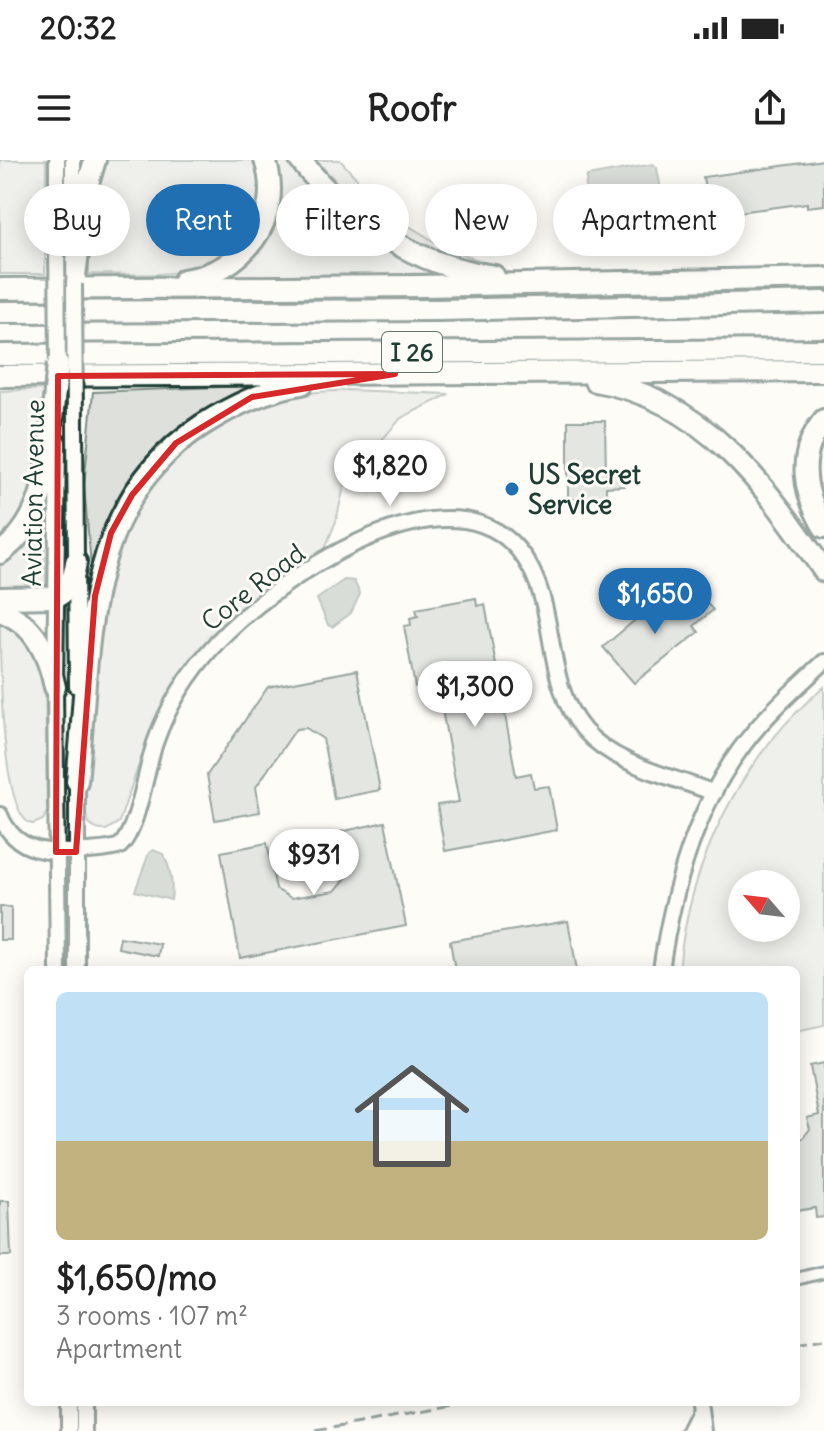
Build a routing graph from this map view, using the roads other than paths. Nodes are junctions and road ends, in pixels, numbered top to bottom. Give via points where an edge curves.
1 (57, 160) edge
2 (73, 160) edge
3 (95, 160) edge
4 (265, 160) edge
5 (300, 160) edge
6 (74, 184) edge
7 (88, 184) edge
8 (78, 256) edge
9 (818, 277) edge
10 (602, 281) junction
11 (82, 287) junction
12 (0, 289) edge
13 (824, 302) edge
14 (0, 312) edge
15 (824, 350) edge
16 (0, 355) edge
17 (50, 370) junction
18 (824, 371) edge
19 (495, 373) junction
20 (395, 374) junction
21 (0, 378) edge
22 (824, 420) edge
23 (55, 428) junction
24 (824, 527) edge
25 (0, 553) edge
26 (76, 562) junction
27 (824, 571) edge
28 (56, 597) junction
29 (0, 598) edge
30 (0, 611) edge
31 (824, 662) edge
32 (55, 687) junction
33 (77, 781) junction
34 (714, 793) junction
35 (0, 815) edge
36 (56, 852) junction
37 (76, 852) junction
38 (58, 966) edge
39 (77, 966) edge
40 (662, 966) edge
41 (824, 1272) edge
42 (800, 1278) edge
43 (69, 1406) edge
44 (84, 1406) edge
45 (699, 1406) edge
46 (69, 1431) edge
47 (84, 1431) edge
48 (689, 1431) edge
49 (703, 1431) edge
50 (713, 1431) edge

1 - 17 street, Aviation Avenue, bridge
2 - 6 street
3 - 7 highway
4 - 11 highway via 270,199 262,226 248,250 234,261 195,278
5 - 10 highway via 361,221 419,255 488,275
8 - 11 highway
9 - 10 highway
10 - 11 highway
11 - 12 highway
11 - 26 street, Aviation Avenue, bridge
13 - 14 highway, I 26
15 - 16 highway, I 26
17 - 20 highway
17 - 21 highway
17 - 23 highway, bridge
18 - 19 highway
19 - 20 highway
19 - 27 highway via 605,382 669,404 733,451
20 - 33 highway via 301,384 252,397 176,443 132,495 111,533 99,573
22 - 24 highway via 803,471
23 - 25 highway via 35,512 22,534
23 - 28 street, Aviation Avenue
26 - 28 highway via 68,588
26 - 33 street, Aviation Avenue
28 - 29 highway
28 - 32 street, Aviation Avenue
30 - 32 highway via 38,639
31 - 34 street via 772,710
32 - 36 street, Aviation Avenue
33 - 37 street, Aviation Avenue
34 - 37 street, Core Road via 617,756 592,739 569,708 536,580 526,560 498,534 470,522 429,521 390,528 354,543 236,624 173,702 125,842 106,850
34 - 40 street via 681,868
35 - 36 street via 15,840
36 - 37 street
36 - 38 street, Aviation Avenue
37 - 39 street, Aviation Avenue
41 - 42 street
43 - 46 street
44 - 47 street
45 - 48 street
45 - 49 street
45 - 50 street

